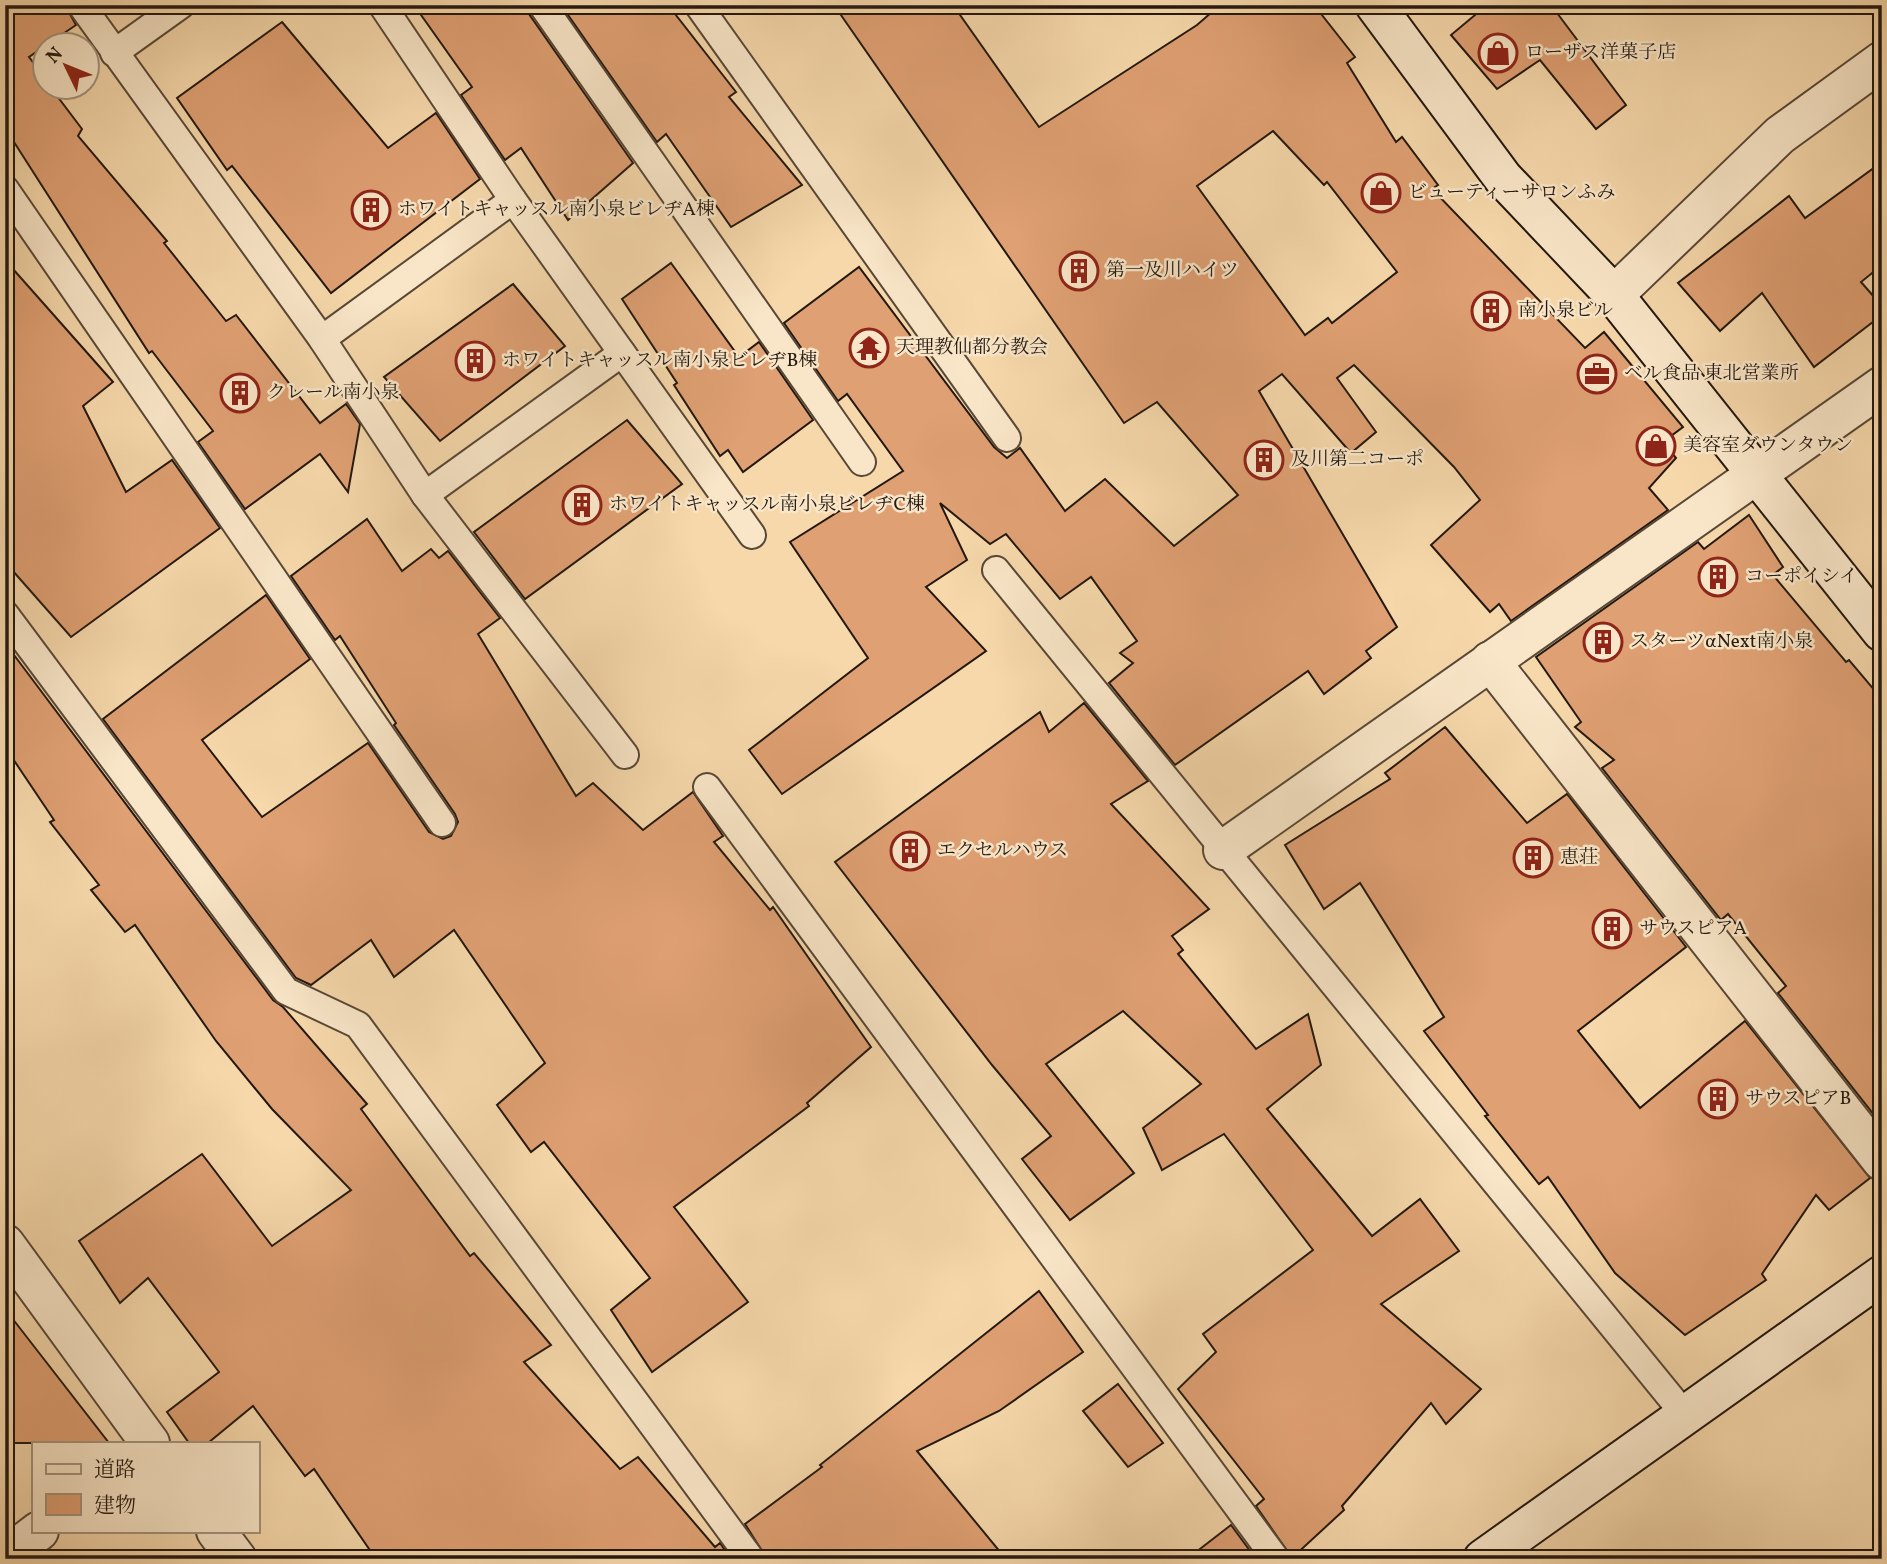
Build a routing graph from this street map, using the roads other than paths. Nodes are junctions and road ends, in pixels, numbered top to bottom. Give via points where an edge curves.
1 (81, 5) edge
2 (181, 5) edge
3 (382, 5) edge
4 (542, 5) edge
5 (698, 5) edge
6 (1375, 5) edge
7 (114, 53) junction
8 (1882, 61) edge
9 (5, 189) edge
10 (513, 200) junction
11 (1614, 295) junction
12 (322, 339) junction
13 (622, 353) junction
14 (1882, 386) edge
15 (1007, 439) dead end
16 (862, 463) dead end
17 (1758, 475) junction
18 (425, 495) junction
19 (752, 535) dead end
20 (996, 570) dead end
21 (5, 614) edge
22 (1882, 632) edge
23 (1490, 661) junction
24 (625, 755) dead end
25 (707, 787) dead end
26 (442, 823) dead end
27 (1223, 850) junction
28 (1882, 1161) edge
29 (5, 1244) edge
30 (1882, 1275) edge
31 (1685, 1415) junction
32 (149, 1442) edge
33 (38, 1532) edge
34 (217, 1532) edge
35 (5, 1557) edge
36 (237, 1559) edge
37 (751, 1559) edge
38 (1276, 1559) edge
39 (1483, 1559) edge

1 - 7 lane
2 - 7 lane
3 - 10 lane
4 - 16 lane
5 - 15 lane
6 - 11 street via 1503,178
7 - 12 lane
8 - 11 street via 1780,135
9 - 26 lane
10 - 12 lane
10 - 13 lane
11 - 17 street
12 - 18 lane
13 - 18 lane
13 - 19 lane
14 - 17 street
17 - 22 street
17 - 23 street
18 - 24 lane
20 - 27 lane
21 - 37 lane via 286,991 358,1025
23 - 27 street
23 - 28 street
25 - 38 lane
27 - 31 lane
29 - 32 street
30 - 31 street
31 - 39 street
33 - 35 street
34 - 36 street

